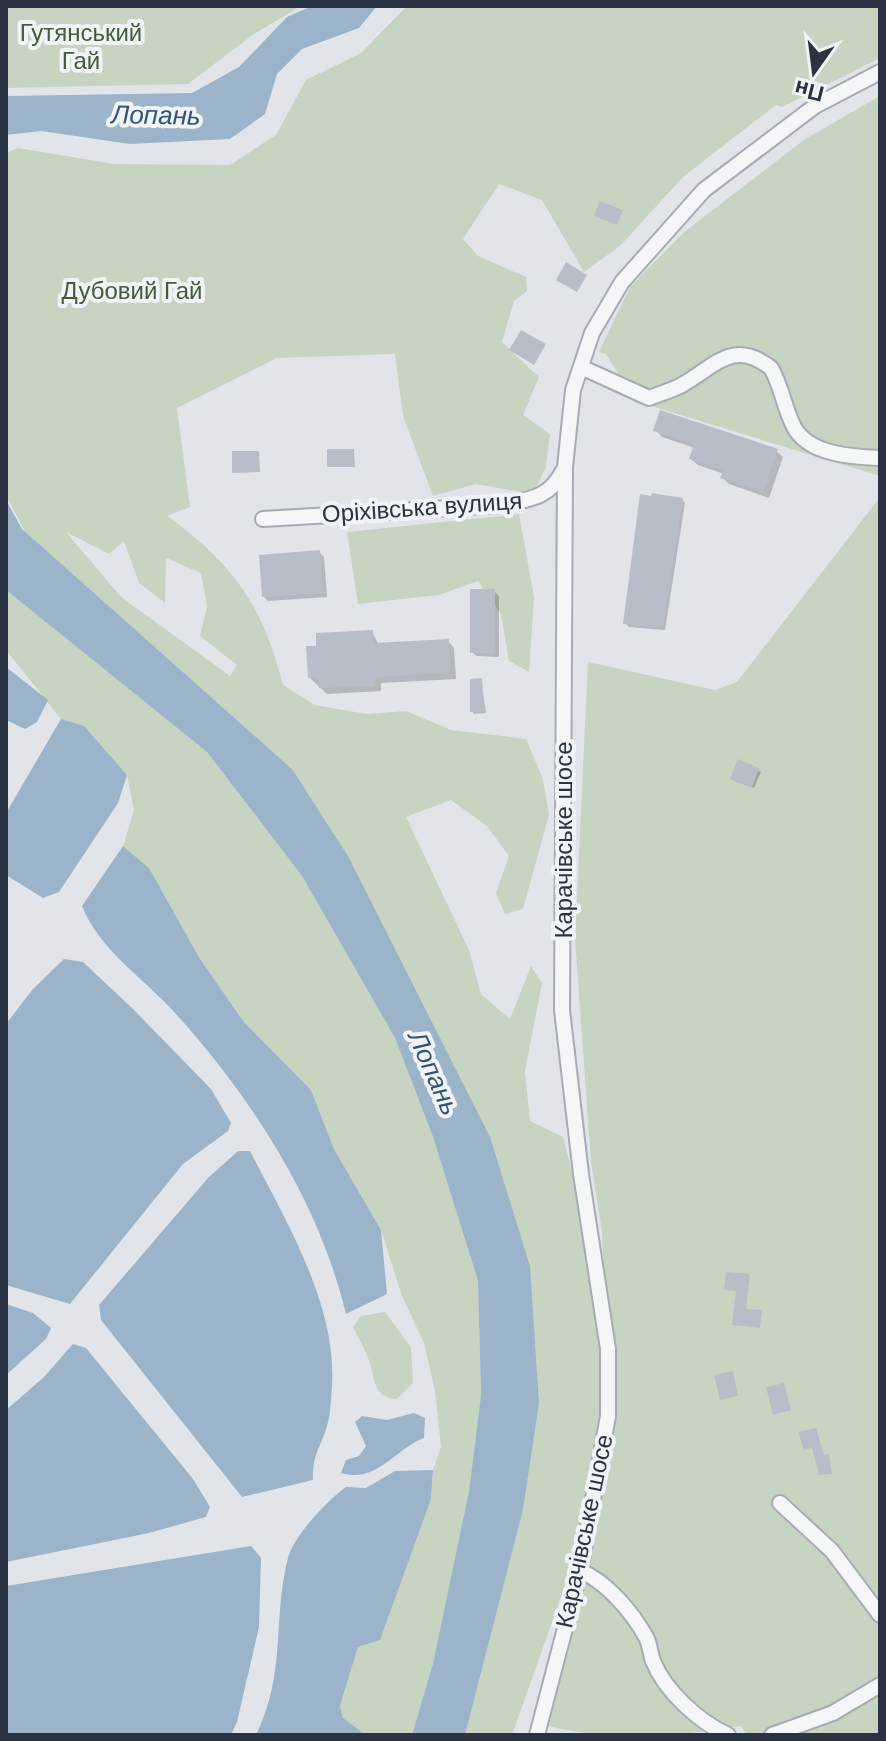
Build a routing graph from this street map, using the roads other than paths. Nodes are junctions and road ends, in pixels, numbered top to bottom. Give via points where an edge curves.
1 (880, 72) edge
2 (581, 367) junction
3 (880, 458) edge
4 (565, 467) junction
5 (263, 519) dead end
6 (780, 1503) dead end
7 (580, 1571) junction
8 (880, 1615) edge
9 (880, 1685) edge
10 (537, 1735) edge
11 (728, 1735) edge
12 (772, 1735) edge

1 - 2 street, Карачівське шосе via 815,106 704,190 622,282 592,333
2 - 3 street via 649,398 730,355 746,354 771,368 795,429 807,441 842,456
2 - 4 street, Карачівське шосе via 573,390
4 - 5 street, Оріхівська вулиця via 554,488 541,497 502,505
4 - 7 street, Карачівське шосе via 562,1010 608,1349 608,1416
6 - 8 street via 832,1551
7 - 10 street, Карачівське шосе
7 - 11 street via 594,1577 627,1611 647,1638 653,1662 685,1706
9 - 12 street via 833,1713

